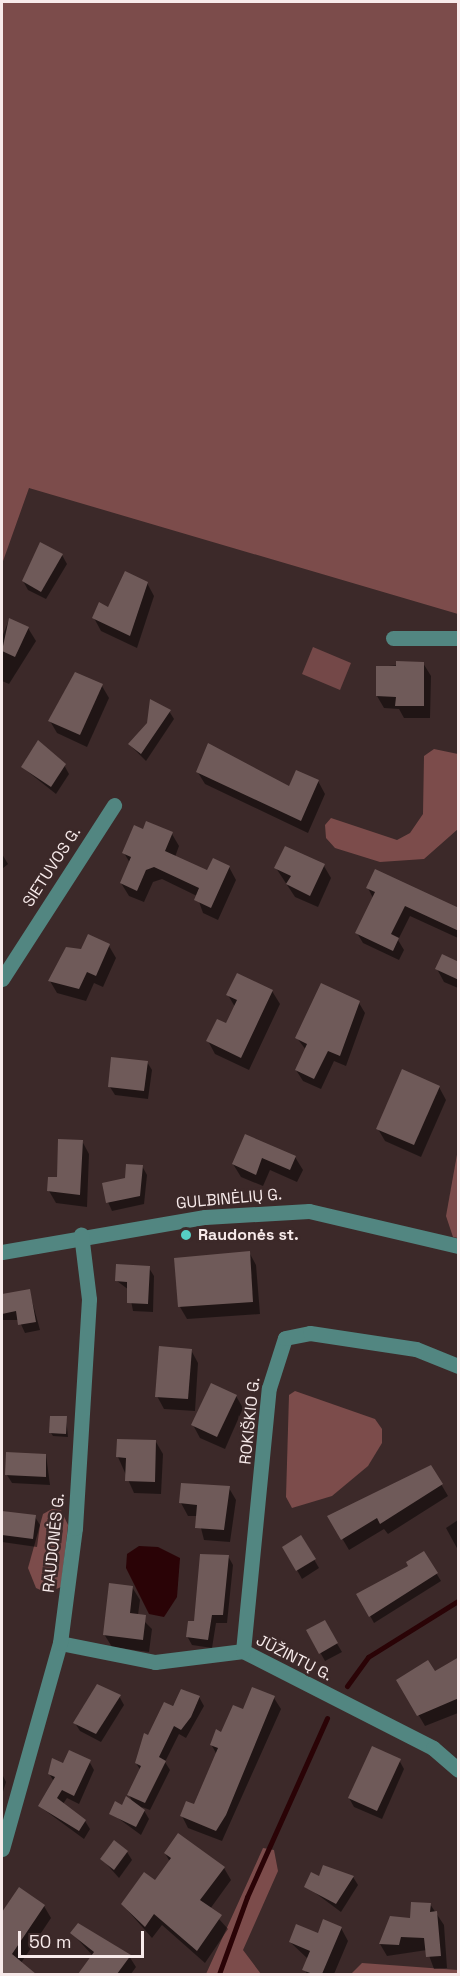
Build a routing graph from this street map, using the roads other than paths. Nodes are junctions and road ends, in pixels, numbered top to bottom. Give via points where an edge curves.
1 (393, 638) dead end
2 (459, 638) edge
3 (114, 805) dead end
4 (2, 979) edge
5 (81, 1234) junction
6 (459, 1246) edge
7 (2, 1252) edge
8 (459, 1366) edge
9 (60, 1642) junction
10 (243, 1651) junction
11 (459, 1770) edge
12 (2, 1849) edge

1 - 2 street
3 - 4 street, SIETUVOS G.
5 - 6 street, GULBINĖLIŲ G. via 206,1217 309,1211
5 - 7 street, GULBINĖLIŲ G.
5 - 9 street, RAUDONĖS G. via 89,1299 84,1402
8 - 10 street, ROKIŠKIO G. via 416,1349 310,1333 285,1338 269,1388
9 - 10 street, JŪŽINTŲ G. via 155,1662
9 - 12 street, RAUDONĖS G.
10 - 11 street, JŪŽINTŲ G. via 433,1748

